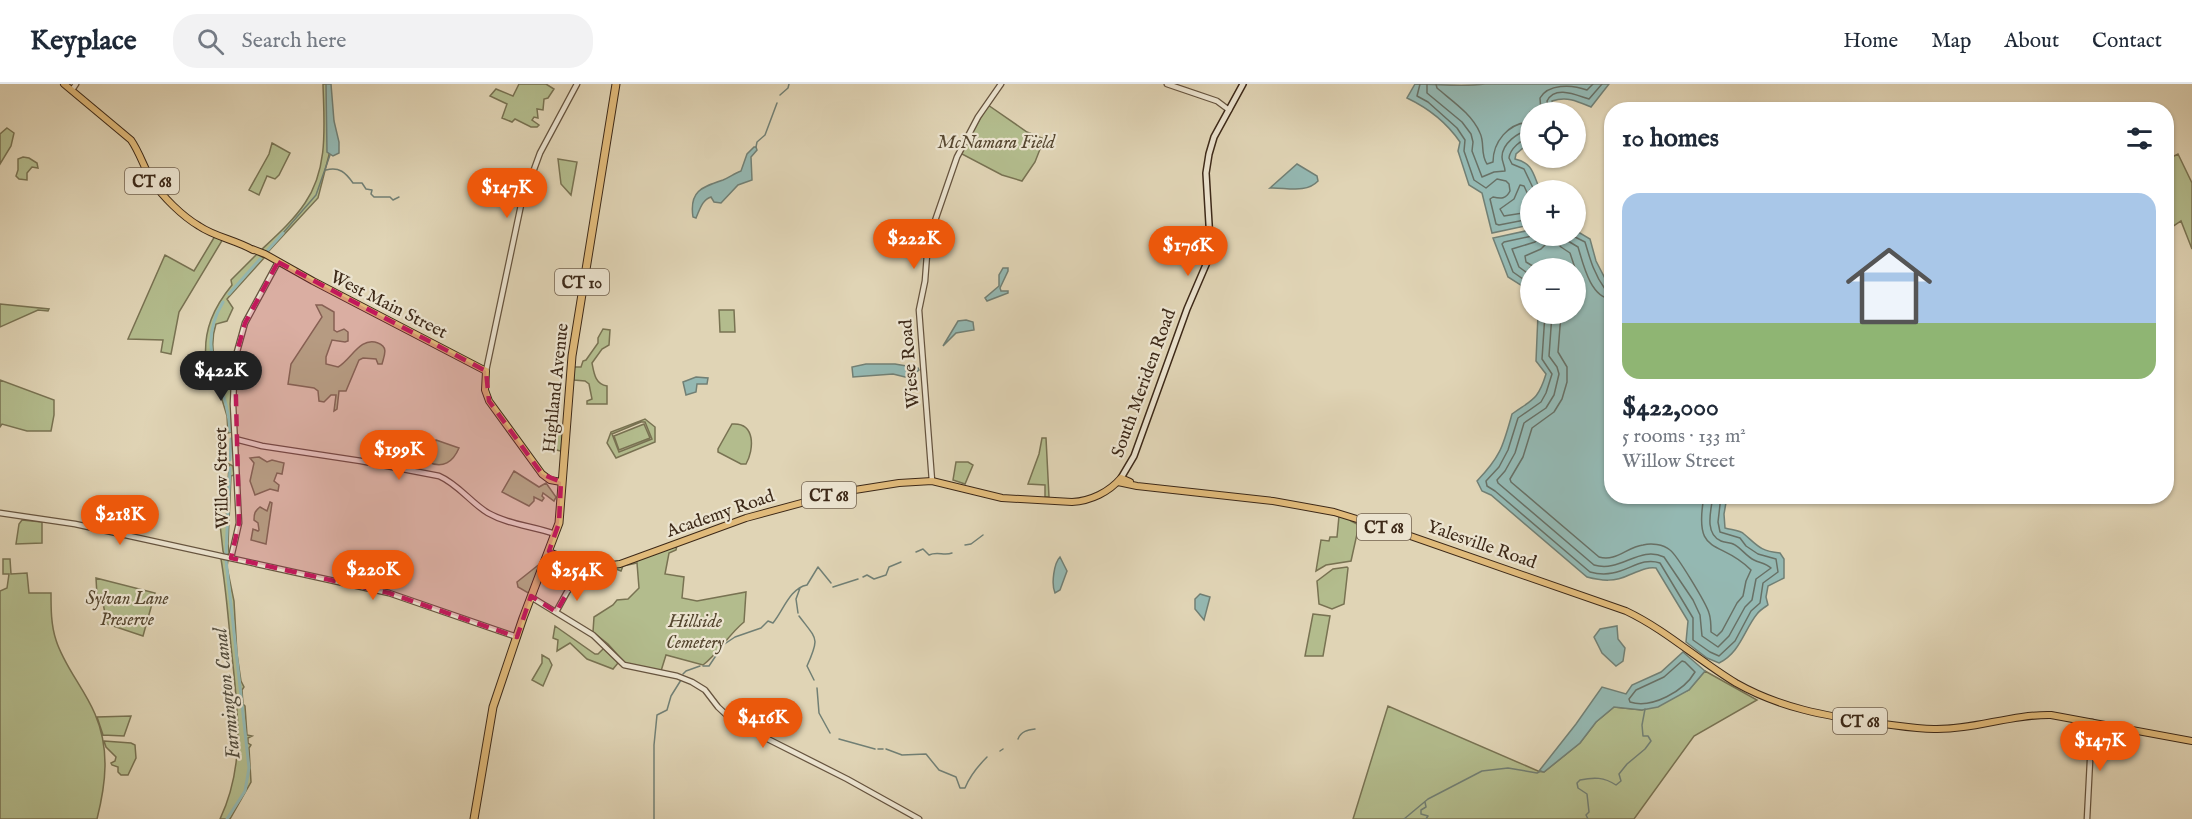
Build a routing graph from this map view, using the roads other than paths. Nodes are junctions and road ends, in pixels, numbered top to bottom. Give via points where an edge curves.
1 (64, 84) edge
2 (577, 84) edge
3 (616, 84) edge
4 (1001, 84) edge
5 (1167, 84) edge
6 (1243, 84) edge
7 (74, 87) edge
8 (1228, 110) junction
9 (278, 262) junction
10 (486, 371) junction
11 (235, 440) junction
12 (932, 480) junction
13 (1120, 480) junction
14 (561, 482) junction
15 (1082, 501) joint
16 (0, 513) edge
17 (555, 534) junction
18 (549, 552) junction
19 (231, 558) junction
20 (583, 566) junction
21 (531, 597) junction
22 (557, 613) junction
23 (517, 637) junction
24 (2092, 722) junction
25 (2192, 741) edge
26 (474, 819) edge
27 (919, 819) edge
28 (2087, 819) edge

1 - 7 main road, West Main Street / CT 68
2 - 10 street via 540,153 521,205
3 - 14 highway, Highland Avenue / CT 10 via 573,343
4 - 12 street, Wiese Road via 957,157 928,241 919,310
5 - 8 street via 1217,101
6 - 8 main road, South Meriden Road
7 - 9 main road, West Main Street / CT 68 via 131,140 152,180 187,217
8 - 13 main road, South Meriden Road via 1208,160 1208,260 1134,456
9 - 10 main road, West Main Street / CT 68
9 - 11 street, Willow Street via 245,323 235,359
10 - 14 main road via 489,401 542,474
11 - 17 street via 435,475 451,482 498,518
11 - 19 street, Willow Street via 239,523
12 - 15 main road, Academy Road / CT 68 via 1005,498
12 - 20 main road, Academy Road / CT 68 via 830,495 734,522 624,563
13 - 15 main road, South Meriden Road / CT 68
13 - 24 main road, Yalesville Road / CT 68 via 1284,502 1367,521 1617,607 1655,626 1725,676 1759,695 1801,711 1947,729 2039,715
14 - 17 highway, CT 10
16 - 19 street via 68,523
17 - 18 highway, CT 10
18 - 20 main road, Academy Road / CT 68
18 - 21 highway, CT 10
19 - 23 street via 389,593
20 - 22 street
21 - 22 street
21 - 23 highway, CT 10
22 - 27 street via 593,635 624,665 677,675 692,682 705,690 734,722
23 - 26 highway, CT 10 via 491,715
24 - 25 main road, CT 68
24 - 28 street

